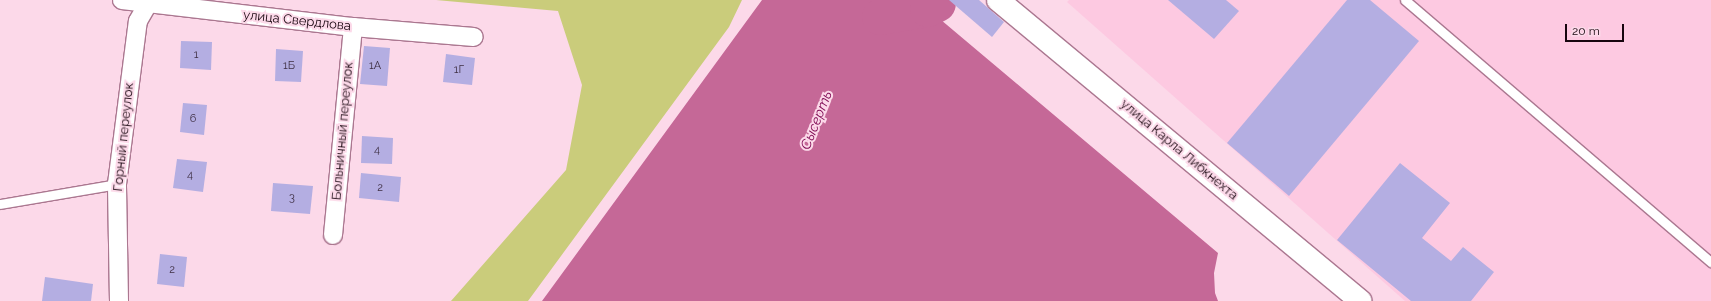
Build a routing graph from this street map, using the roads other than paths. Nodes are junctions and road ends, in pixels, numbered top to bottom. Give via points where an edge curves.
1 (122, 0) edge
2 (998, 0) edge
3 (1405, 0) edge
4 (149, 2) edge
5 (353, 27) junction
6 (474, 37) dead end
7 (117, 184) junction
8 (0, 204) edge
9 (333, 235) dead end
10 (1711, 262) edge
11 (119, 301) edge
12 (1360, 301) edge

1 - 4 street, улица Свердлова
2 - 12 street, улица Карла Либкнехта
3 - 10 lane
4 - 5 street, улица Свердлова
4 - 7 street, Горный переулок via 138,21
5 - 6 street, улица Свердлова
5 - 9 street, Больничный переулок
7 - 8 lane
7 - 11 street, Горный переулок

